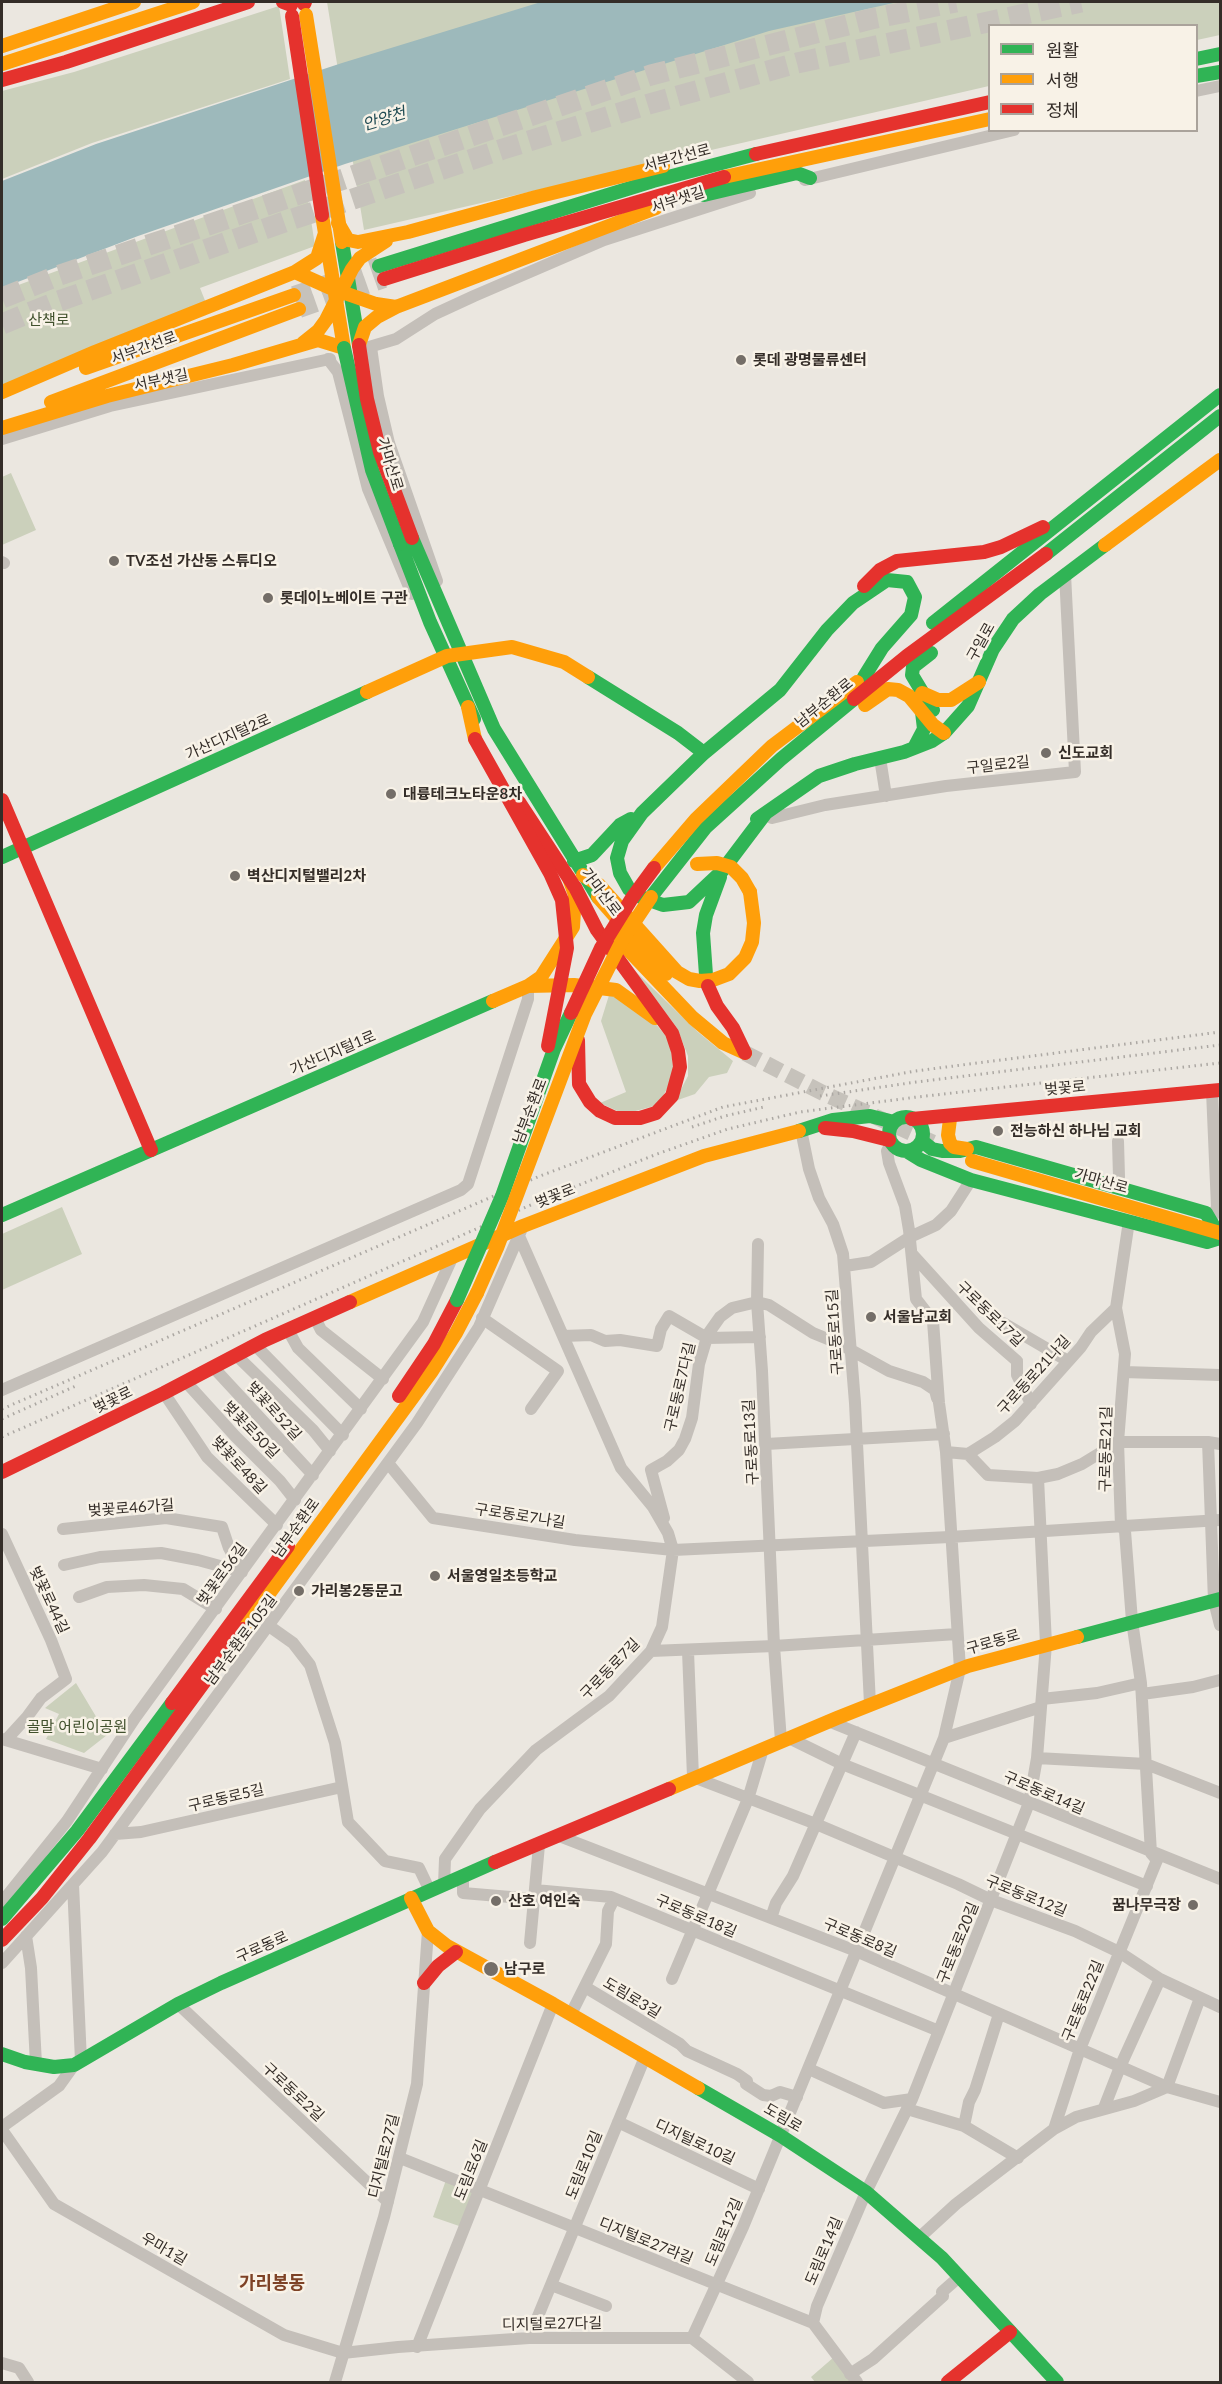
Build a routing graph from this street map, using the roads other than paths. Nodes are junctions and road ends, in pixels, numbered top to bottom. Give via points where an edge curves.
1 (134, 2) edge
2 (192, 2) edge
3 (248, 2) edge
4 (235, 5) edge
5 (297, 6) edge
6 (2, 46) edge
7 (1221, 54) edge
8 (1198, 58) edge
9 (2, 64) edge
10 (1221, 72) edge
11 (1198, 76) edge
12 (2, 80) edge
13 (1221, 86) edge
14 (1198, 91) edge
15 (988, 102) edge
16 (988, 119) edge
17 (1006, 132) edge
18 (791, 145) junction
19 (793, 160) junction
20 (810, 178) junction
21 (675, 201) junction
22 (408, 232) junction
23 (325, 242) junction
24 (348, 243) junction
25 (374, 248) junction
26 (379, 266) tunnel mouth
27 (291, 273) junction
28 (384, 279) tunnel mouth
29 (341, 292) junction
30 (294, 295) tunnel mouth
31 (396, 307) junction
32 (299, 309) tunnel mouth
33 (312, 337) junction
34 (296, 346) junction
35 (366, 347) junction
36 (344, 348) junction
37 (2, 392) edge
38 (1221, 395) edge
39 (2, 400) edge
40 (1221, 416) edge
41 (2, 421) edge
42 (2, 428) edge
43 (2, 439) edge
44 (1221, 460) edge
45 (1062, 520) junction
46 (406, 541) junction
47 (1065, 574) junction
48 (435, 594) junction
49 (992, 595) junction
50 (853, 603) junction
51 (430, 622) junction
52 (453, 655) junction
53 (864, 676) junction
54 (979, 682) junction
55 (922, 693) junction
56 (468, 707) junction
57 (922, 712) junction
58 (944, 733) junction
59 (914, 748) junction
60 (704, 753) junction
61 (880, 758) junction
62 (781, 759) junction
63 (886, 795) junction
64 (2, 800) edge
65 (642, 813) junction
66 (765, 814) junction
67 (22, 848) junction
68 (2, 857) edge
69 (574, 861) junction
70 (722, 872) junction
71 (662, 876) junction
72 (575, 880) junction
73 (682, 902) junction
74 (528, 986) junction
75 (579, 1028) junction
76 (672, 1033) junction
77 (542, 1081) junction
78 (1216, 1091) edge
79 (955, 1117) junction
80 (912, 1119) junction
81 (894, 1122) junction
82 (815, 1127) junction
83 (801, 1130) junction
84 (922, 1138) junction
85 (1118, 1141) dead end
86 (890, 1142) junction
87 (151, 1150) junction
88 (908, 1152) junction
89 (972, 1153) junction
90 (970, 1179) junction
91 (1114, 1187) junction
92 (2, 1215) edge
93 (1129, 1221) junction
94 (521, 1231) junction
95 (1217, 1231) edge
96 (910, 1237) junction
97 (758, 1244) dead end
98 (912, 1254) junction
99 (453, 1256) junction
100 (844, 1266) junction
101 (757, 1302) junction
102 (1116, 1308) junction
103 (315, 1318) junction
104 (482, 1318) junction
105 (1003, 1323) dead end
106 (288, 1330) junction
107 (563, 1336) junction
108 (760, 1337) junction
109 (707, 1338) junction
110 (255, 1345) junction
111 (851, 1351) junction
112 (237, 1355) junction
113 (1068, 1361) junction
114 (213, 1367) junction
115 (1124, 1372) junction
116 (1221, 1375) edge
117 (383, 1379) junction
118 (186, 1382) junction
119 (2, 1390) edge
120 (164, 1393) junction
121 (939, 1403) junction
122 (1032, 1404) junction
123 (361, 1409) junction
124 (531, 1409) dead end
125 (944, 1434) junction
126 (343, 1435) junction
127 (857, 1438) junction
128 (1118, 1442) junction
129 (1214, 1443) edge
130 (766, 1444) junction
131 (330, 1451) junction
132 (946, 1452) junction
133 (968, 1454) junction
134 (387, 1463) junction
135 (2, 1472) edge
136 (313, 1475) junction
137 (1038, 1478) junction
138 (295, 1500) junction
139 (1216, 1520) edge
140 (277, 1525) junction
141 (1121, 1526) junction
142 (63, 1529) dead end
143 (1041, 1531) junction
144 (668, 1533) junction
145 (2, 1534) edge
146 (950, 1537) junction
147 (862, 1539) junction
148 (770, 1545) junction
149 (673, 1550) junction
150 (64, 1565) dead end
151 (242, 1572) junction
152 (79, 1597) dead end
153 (1217, 1600) edge
154 (216, 1609) junction
155 (1132, 1621) junction
156 (1221, 1625) edge
157 (269, 1626) junction
158 (957, 1634) junction
159 (867, 1640) junction
160 (1046, 1644) junction
161 (774, 1646) junction
162 (651, 1651) junction
163 (688, 1651) junction
164 (960, 1669) junction
165 (1221, 1680) edge
166 (1142, 1689) junction
167 (1042, 1703) junction
168 (870, 1704) junction
169 (828, 1721) junction
170 (856, 1732) junction
171 (944, 1738) junction
172 (4, 1739) edge
173 (785, 1740) junction
174 (763, 1749) junction
175 (1037, 1758) junction
176 (933, 1763) junction
177 (842, 1764) junction
178 (1146, 1764) junction
179 (102, 1769) junction
180 (693, 1777) junction
181 (342, 1787) junction
182 (1221, 1793) edge
183 (921, 1794) junction
184 (748, 1799) junction
185 (1029, 1803) junction
186 (816, 1824) junction
187 (1018, 1833) junction
188 (115, 1834) junction
189 (559, 1836) junction
190 (539, 1845) junction
191 (1151, 1853) junction
192 (895, 1857) junction
193 (463, 1877) junction
194 (1221, 1880) edge
195 (73, 1884) junction
196 (444, 1885) junction
197 (1147, 1886) junction
198 (430, 1891) junction
199 (534, 1895) junction
200 (708, 1895) junction
201 (411, 1898) junction
202 (614, 1899) junction
203 (991, 1900) junction
204 (2, 1902) edge
205 (771, 1918) junction
206 (2, 1919) edge
207 (694, 1929) junction
208 (429, 1931) junction
209 (26, 1936) junction
210 (2, 1940) edge
211 (530, 1943) dead end
212 (456, 1952) junction
213 (856, 1952) junction
214 (1119, 1953) junction
215 (2, 1963) edge
216 (672, 1978) dead end
217 (1160, 1979) junction
218 (424, 1983) junction
219 (585, 1988) junction
220 (840, 1992) junction
221 (953, 1995) junction
222 (1200, 1998) junction
223 (178, 2004) junction
224 (553, 2004) junction
225 (1221, 2007) edge
226 (571, 2014) junction
227 (999, 2014) junction
228 (939, 2031) junction
229 (1080, 2049) junction
230 (2, 2054) edge
231 (645, 2057) junction
232 (78, 2063) junction
233 (36, 2064) junction
234 (1120, 2067) junction
235 (809, 2068) junction
236 (1167, 2086) junction
237 (797, 2097) junction
238 (1221, 2102) edge
239 (909, 2104) junction
240 (1104, 2108) junction
241 (618, 2122) junction
242 (964, 2126) junction
243 (2, 2128) edge
244 (1054, 2129) junction
245 (781, 2136) junction
246 (400, 2158) junction
247 (1018, 2158) junction
248 (759, 2189) junction
249 (480, 2190) junction
250 (866, 2192) junction
251 (388, 2202) junction
252 (574, 2228) junction
253 (920, 2237) junction
254 (959, 2277) junction
255 (551, 2285) junction
256 (717, 2286) junction
257 (606, 2306) dead end
258 (813, 2323) junction
259 (1010, 2332) junction
260 (529, 2338) junction
261 (692, 2338) junction
262 (417, 2347) junction
263 (343, 2354) junction
264 (2, 2363) edge
265 (854, 2378) edge
266 (28, 2382) edge
267 (335, 2382) edge
268 (748, 2382) edge
269 (948, 2382) edge
270 (1056, 2382) edge

1 - 6 main road
2 - 9 main road
3 - 4 main road
4 - 12 main road
5 - 23 main road, 가마산로, bridge
5 - 24 main road, 가마산로, bridge via 338,223
7 - 8 main road
10 - 11 main road
13 - 14 street
15 - 18 main road, 서부간선로
16 - 19 main road, 서부간선로
17 - 20 street, 서부샛길
18 - 22 main road via 748,146
18 - 26 main road, 서부간선로 via 653,181
19 - 21 main road
19 - 28 main road, 서부간선로 via 654,197
20 - 21 main road via 796,173
20 - 35 street, 서부샛길 via 738,196 604,240 435,314 396,339
21 - 31 main road
22 - 24 main road
22 - 25 main road
23 - 27 main road via 314,261
23 - 29 main road, 가마산로
24 - 29 main road, 가마산로
25 - 29 main road via 360,258
25 - 31 main road via 369,265 377,293 384,302
27 - 29 main road
27 - 33 main road via 300,283 310,308 315,324
27 - 37 main road
29 - 31 main road
29 - 33 main road
29 - 35 main road, 가마산로
29 - 36 main road, 가마산로
30 - 39 main road, 서부간선로
31 - 35 main road via 365,327
32 - 41 main road, 서부간선로
33 - 34 main road
34 - 36 main road via 324,340
34 - 42 main road
35 - 46 main road, 가마산로, bridge via 367,399
35 - 48 street via 389,442 437,578
36 - 46 main road, 가마산로, bridge via 372,470
38 - 45 main road, 남부순환로
40 - 49 main road, 남부순환로
43 - 51 street, 서부샛길 via 110,406 329,359 338,372 368,489 412,596
44 - 47 main road, 구일로
45 - 50 main road via 984,552 897,561 874,575
45 - 53 main road, 남부순환로
46 - 48 main road, 가마산로
46 - 51 main road, 가마산로
47 - 54 main road, 구일로 via 1013,619
47 - 63 street, 구일로2길 via 1075,772
48 - 52 main road, 가마산로
49 - 55 main road via 972,620 913,667 912,678
49 - 62 main road, 남부순환로 via 907,656
50 - 53 main road via 887,580 907,582 914,592 911,615
50 - 60 main road via 780,690
51 - 52 main road, 가마산로
52 - 56 main road, 가마산로
52 - 60 main road via 512,647 564,662
52 - 67 main road, 가산디지털2로
52 - 69 main road, 가마산로
53 - 71 main road, 남부순환로 via 772,747 696,819
54 - 55 main road via 951,700 938,700
54 - 58 main road, 구일로 via 968,706
55 - 58 main road
56 - 72 main road, 가마산로 via 502,777
56 - 77 main road, bridge via 475,739 562,900 567,948
57 - 58 main road
57 - 59 main road via 924,729
57 - 62 main road via 904,693 888,689 814,745
58 - 59 main road, 구일로
59 - 61 main road, 구일로
60 - 65 main road
61 - 63 street
61 - 66 main road, 구일로 via 819,776
62 - 71 main road, 남부순환로 via 706,827
63 - 66 street, 구일로2길 via 772,818
64 - 67 main road
65 - 69 main road via 620,825 592,855
65 - 73 main road via 618,849 623,880 647,901 663,905
66 - 70 main road
66 - 73 main road via 753,822
67 - 68 main road, 가산디지털2로
67 - 87 main road
69 - 72 main road, 가마산로
70 - 72 main road, 가마산로 via 705,924 707,980 717,1006 745,1053 723,1043 693,1018 635,959 603,924
70 - 73 main road via 689,902
71 - 72 main road, bridge via 717,862 731,867 742,878 750,892 752,942 746,958 729,974 700,981 677,972 599,885
71 - 75 main road, 남부순환로, bridge via 606,970
71 - 77 main road, 남부순환로, bridge via 632,898 601,948
72 - 74 main road via 573,927 541,977
72 - 76 main road via 597,930
74 - 76 main road via 574,985 616,990
74 - 87 main road, 가산디지털1로
74 - 119 street via 528,999 468,1184 453,1195
75 - 76 main road, bridge via 579,1084 600,1111 622,1119 648,1116 672,1096 680,1059
75 - 210 main road, 남부순환로, bridge via 497,1248 456,1333 432,1371 96,1829 42,1898
77 - 206 main road, 남부순환로, bridge via 501,1196 434,1344 77,1831
78 - 79 main road, 벚꽃로
78 - 95 street
79 - 80 main road, 벚꽃로
79 - 84 main road via 927,1130
79 - 89 main road via 948,1127 950,1143
80 - 81 main road via 903,1117
80 - 84 main road via 919,1124
81 - 82 main road, 벚꽃로 via 870,1116 833,1120
81 - 86 main road via 889,1130
82 - 83 main road, 벚꽃로
82 - 86 main road, 벚꽃로 via 853,1131
83 - 94 main road, 벚꽃로 via 704,1156
83 - 100 street, 구로동로15길 via 819,1198 833,1224
84 - 88 main road
84 - 89 main road via 932,1149
85 - 91 street, 가마산로 via 1119,1177
86 - 88 main road via 896,1149
86 - 96 street via 889,1163 905,1206
87 - 92 main road, 가산디지털1로
88 - 90 main road
89 - 90 main road via 959,1157 957,1165 958,1171
89 - 91 main road
89 - 95 main road, 가마산로
90 - 93 main road
90 - 96 street via 951,1211 936,1225
91 - 95 main road via 1206,1213
93 - 95 main road via 1207,1242
93 - 102 street, 구로동로21길
94 - 99 main road, 벚꽃로
94 - 104 street, 남부순환로105길
94 - 107 street, 구로동로7길
96 - 98 street
96 - 100 street via 871,1262
97 - 101 street, 구로동로13길
98 - 121 street via 916,1299 933,1321
98 - 122 street, 구로동로17길 via 979,1328 1017,1361 1017,1375
99 - 103 main road, 벚꽃로
99 - 117 street, 벚꽃로56길 via 423,1322
100 - 111 street, 구로동로15길
101 - 108 street, 구로동로13길
101 - 109 street, 구로동로7다길 via 732,1308 720,1317
101 - 111 street
102 - 113 street, 구로동로21나길
102 - 115 street, 구로동로21길 via 1125,1354
103 - 106 main road, 벚꽃로
103 - 117 street via 321,1330
104 - 124 street via 558,1371
104 - 134 street, 남부순환로105길 via 417,1423
105 - 113 street
106 - 110 main road, 벚꽃로
106 - 123 street via 298,1348
107 - 109 street, 구로동로7다길 via 591,1335 605,1341 657,1346 669,1316
107 - 144 street, 구로동로7길 via 621,1468 653,1507
108 - 109 street
108 - 130 street, 구로동로13길
109 - 144 street, 구로동로7다길 via 685,1438 673,1455 651,1470
110 - 112 main road, 벚꽃로
110 - 126 street
111 - 121 street via 935,1390
111 - 127 street, 구로동로15길
112 - 114 main road, 벚꽃로
112 - 131 street
113 - 122 street, 구로동로21나길
114 - 118 main road, 벚꽃로
114 - 136 street, 벚꽃로52길
115 - 116 street
115 - 128 street, 구로동로21길
117 - 123 street, 벚꽃로56길
118 - 120 main road, 벚꽃로
118 - 138 street, 벚꽃로50길
120 - 135 main road, 벚꽃로
120 - 140 street, 벚꽃로48길 via 207,1457
121 - 125 street
122 - 133 street, 구로동로21나길 via 995,1437
123 - 126 street, 벚꽃로56길
125 - 127 street
125 - 132 street
126 - 131 street, 벚꽃로56길
127 - 130 street
127 - 147 street, 구로동로15길
128 - 129 street
128 - 137 street via 1082,1464
128 - 141 street, 구로동로21길
129 - 139 street
130 - 148 street, 구로동로13길
131 - 136 street, 벚꽃로56길
132 - 133 street
132 - 146 street
133 - 137 street via 988,1475
134 - 149 street, 구로동로7나길 via 433,1518 575,1540
134 - 157 street, 남부순환로105길
136 - 138 street, 벚꽃로56길
137 - 143 street, 구로동로20길
138 - 140 street, 벚꽃로56길
139 - 141 street
139 - 153 street
140 - 151 street, 벚꽃로56길
141 - 143 street
141 - 155 street, 구로동로21길 via 1125,1531
142 - 151 street, 벚꽃로46가길 via 166,1518 222,1527
143 - 146 street
143 - 160 street, 구로동로20길
144 - 149 street, 구로동로7길
145 - 172 street, 벚꽃로44길 via 66,1679 40,1698
146 - 147 street
146 - 158 street
147 - 148 street
147 - 159 street, 구로동로15길
148 - 149 street
148 - 161 street, 구로동로13길
149 - 162 street, 구로동로7길 via 662,1627
150 - 151 street via 100,1557 161,1553
151 - 154 street, 벚꽃로56길
152 - 154 street via 107,1587 144,1585 183,1589
153 - 155 main road, 구로동로
153 - 156 street
154 - 179 street, 벚꽃로56길
155 - 160 main road, 구로동로
155 - 166 street, 구로동로22길
157 - 181 street via 293,1643 310,1665 335,1743
157 - 188 street, 남부순환로105길
158 - 159 street
158 - 164 street
159 - 161 street
159 - 168 street, 구로동로15길
160 - 164 main road, 구로동로
160 - 167 street, 구로동로20길
161 - 163 street
161 - 173 street, 구로동로13길
162 - 163 street
162 - 196 street, 구로동로7길 via 609,1696 536,1750 480,1809 445,1859
163 - 180 street
164 - 168 main road, 구로동로
164 - 171 street
165 - 166 street via 1193,1687
166 - 167 street
166 - 178 street, 구로동로22길
167 - 171 street
167 - 175 street, 구로동로20길
168 - 169 main road, 구로동로
169 - 170 street, 구로동로14길
169 - 173 main road, 구로동로
170 - 176 street, 구로동로14길
170 - 177 street
171 - 176 street
172 - 179 street
173 - 174 main road, 구로동로
173 - 177 street
174 - 180 main road, 구로동로
174 - 184 street
175 - 178 street
175 - 185 street, 구로동로20길
176 - 183 street
176 - 185 street, 구로동로14길
177 - 183 street
177 - 186 street
178 - 182 street
178 - 191 street, 구로동로22길
179 - 204 street, 벚꽃로56길 via 68,1821
180 - 184 street, 구로동로12길
180 - 189 main road, 구로동로
181 - 188 street, 구로동로5길 via 141,1832
181 - 198 street via 348,1822 385,1861 419,1868
183 - 187 street
183 - 192 street
184 - 186 street, 구로동로12길
184 - 200 street
185 - 187 street, 구로동로20길
185 - 191 street, 구로동로14길
186 - 192 street, 구로동로12길
186 - 205 street
187 - 197 street
187 - 203 street, 구로동로20길
188 - 195 street, 남부순환로105길
189 - 190 main road, 구로동로
189 - 200 street, 구로동로8길
190 - 193 main road, 구로동로
190 - 199 street
191 - 194 street, 구로동로14길
191 - 197 street, 구로동로22길 via 1157,1860
192 - 203 street, 구로동로12길
192 - 213 street
193 - 196 main road, 구로동로
193 - 199 street via 463,1893
195 - 209 street, 남부순환로105길
195 - 232 street
196 - 198 main road, 구로동로
197 - 214 street, 구로동로22길
198 - 201 main road, 구로동로
199 - 202 street, 구로동로18길
199 - 211 street
200 - 205 street, 구로동로8길
200 - 207 street
201 - 208 main road, 도림로
201 - 223 main road, 구로동로
202 - 207 street, 구로동로18길
202 - 219 street, 도림로3길 via 608,1911 606,1944
203 - 214 street, 구로동로12길 via 1075,1931
203 - 221 street, 구로동로20길
205 - 213 street, 구로동로8길
207 - 216 street
207 - 220 street, 구로동로18길
208 - 212 main road, 도림로
208 - 218 street, 디지털로27길
209 - 215 street, 남부순환로105길
209 - 233 street via 32,1968
212 - 218 main road
212 - 224 main road, 도림로
213 - 220 street
213 - 221 street, 구로동로8길
214 - 217 street, 구로동로12길
214 - 229 street, 구로동로22길
217 - 222 street, 구로동로12길
217 - 234 street
218 - 246 street, 디지털로27길 via 417,2084
219 - 226 street
219 - 237 street, 도림로3길 via 687,2051 737,2074 763,2095 780,2091
220 - 228 street
220 - 235 street
221 - 227 street, 구로동로8길
221 - 228 street, 구로동로20길
222 - 225 street, 구로동로12길
222 - 236 street
223 - 232 main road, 구로동로
223 - 251 street, 구로동로2길
224 - 226 main road, 도림로
224 - 249 street, 도림로6길
226 - 231 main road, 도림로
227 - 229 street, 구로동로8길
227 - 242 street
228 - 239 street, 구로동로20길
229 - 234 street, 구로동로8길
229 - 244 street, 구로동로22길
230 - 233 main road, 구로동로
231 - 241 street, 도림로10길
231 - 245 main road, 도림로
232 - 233 main road, 구로동로 via 54,2067
232 - 243 street via 59,2086
234 - 236 street, 구로동로8길
234 - 240 street
235 - 237 street
235 - 239 street via 884,2103
236 - 238 street, 구로동로8길
236 - 240 street via 1134,2101
237 - 245 street
239 - 242 street
239 - 250 street, 구로동로20길
240 - 244 street
241 - 248 street, 디지털로10길
241 - 252 street, 도림로10길
242 - 247 street
243 - 263 street, 우마1길 via 54,2204 284,2335
244 - 247 street
245 - 248 street, 도림로12길
245 - 250 main road, 도림로
246 - 249 street, 디지털로27라길
246 - 251 street, 디지털로27길
247 - 253 street via 956,2204
248 - 256 street, 도림로12길
249 - 252 street, 디지털로27라길
249 - 262 street, 도림로6길
250 - 253 main road, 도림로
250 - 258 street, 도림로14길
251 - 263 street, 디지털로27길
252 - 255 street, 도림로10길
252 - 256 street, 디지털로27라길
253 - 254 main road, 도림로
254 - 259 main road, 도림로
254 - 265 street
255 - 257 street
255 - 260 street, 도림로10길
256 - 258 street, 디지털로27라길
256 - 261 street, 도림로12길
258 - 265 street
259 - 269 main road
259 - 270 main road, 도림로
260 - 261 street, 디지털로27다길
260 - 262 street, 디지털로27다길
261 - 268 street
262 - 263 street, 디지털로27다길
263 - 267 street, 디지털로27길
264 - 266 street via 19,2368

